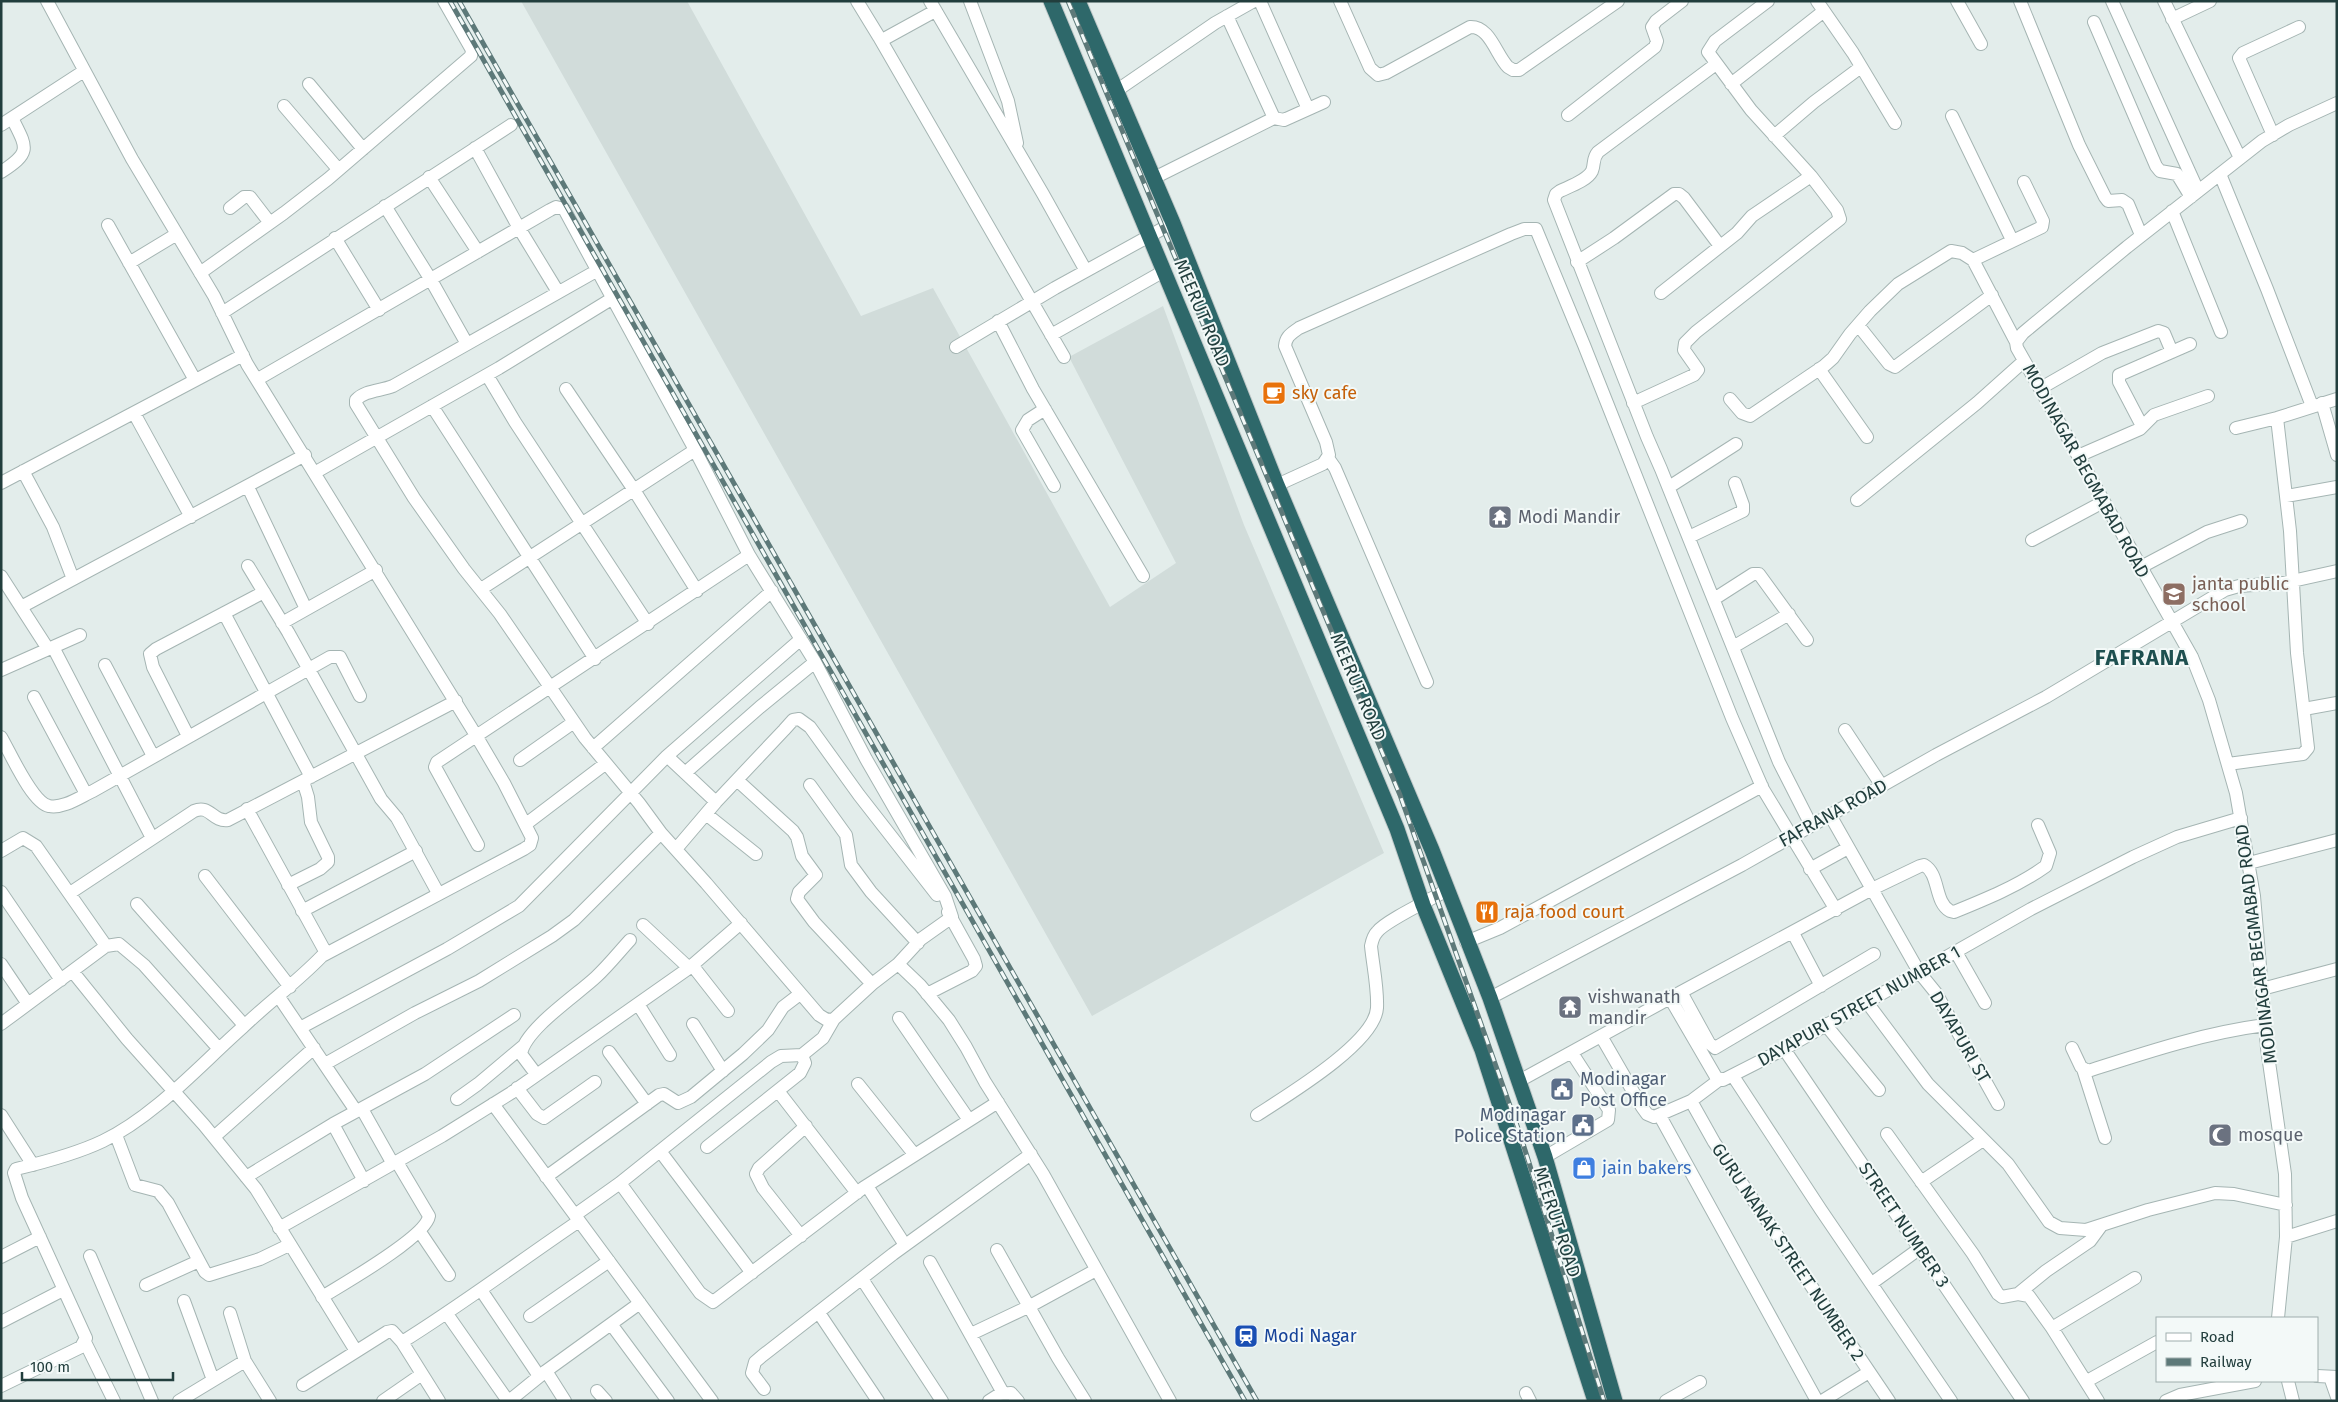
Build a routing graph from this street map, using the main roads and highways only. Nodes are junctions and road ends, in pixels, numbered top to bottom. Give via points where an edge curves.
1 (1051, 1) edge
2 (1078, 1) edge
3 (1423, 830) junction
4 (1401, 841) junction
5 (1595, 1401) edge
6 (1615, 1401) edge

1 - 4 highway, MEERUT ROAD
2 - 3 highway, MEERUT ROAD
3 - 4 highway
3 - 6 highway, MEERUT ROAD via 1490,998 1545,1157
4 - 5 highway, MEERUT ROAD via 1423,905 1482,1050

